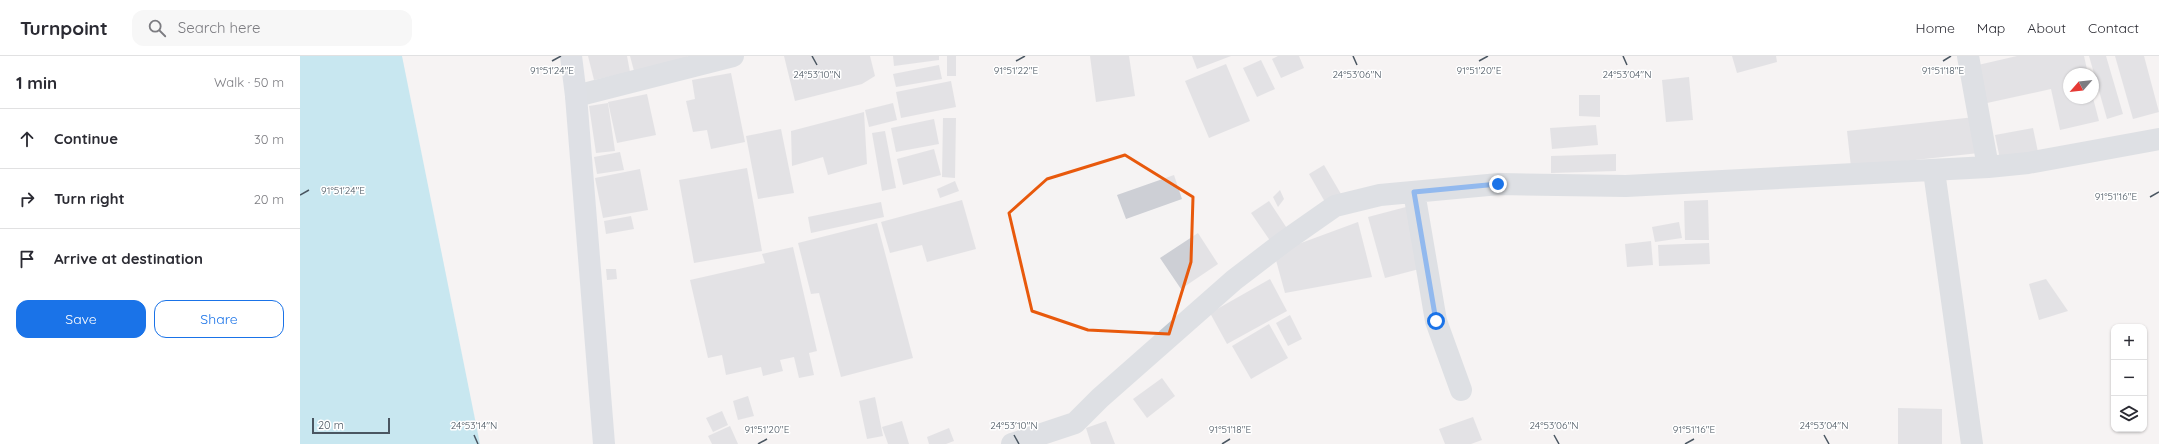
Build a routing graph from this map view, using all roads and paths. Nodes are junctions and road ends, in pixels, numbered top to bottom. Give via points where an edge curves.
1 (571, 56) edge
2 (733, 56) edge
3 (1968, 56) edge
4 (576, 96) junction
5 (2159, 139) edge
6 (1988, 167) junction
7 (1934, 171) junction
8 (1414, 192) junction
9 (1461, 390) dead end
10 (604, 444) edge
11 (1012, 444) edge
12 (1972, 444) edge

1 - 4 street
2 - 4 street
3 - 6 street
4 - 10 street
5 - 6 street via 2028,163
6 - 7 street
7 - 8 street via 1626,186 1498,184
7 - 12 street
8 - 9 street via 1436,321
8 - 11 street via 1380,195 1335,206 1234,280 1075,423

